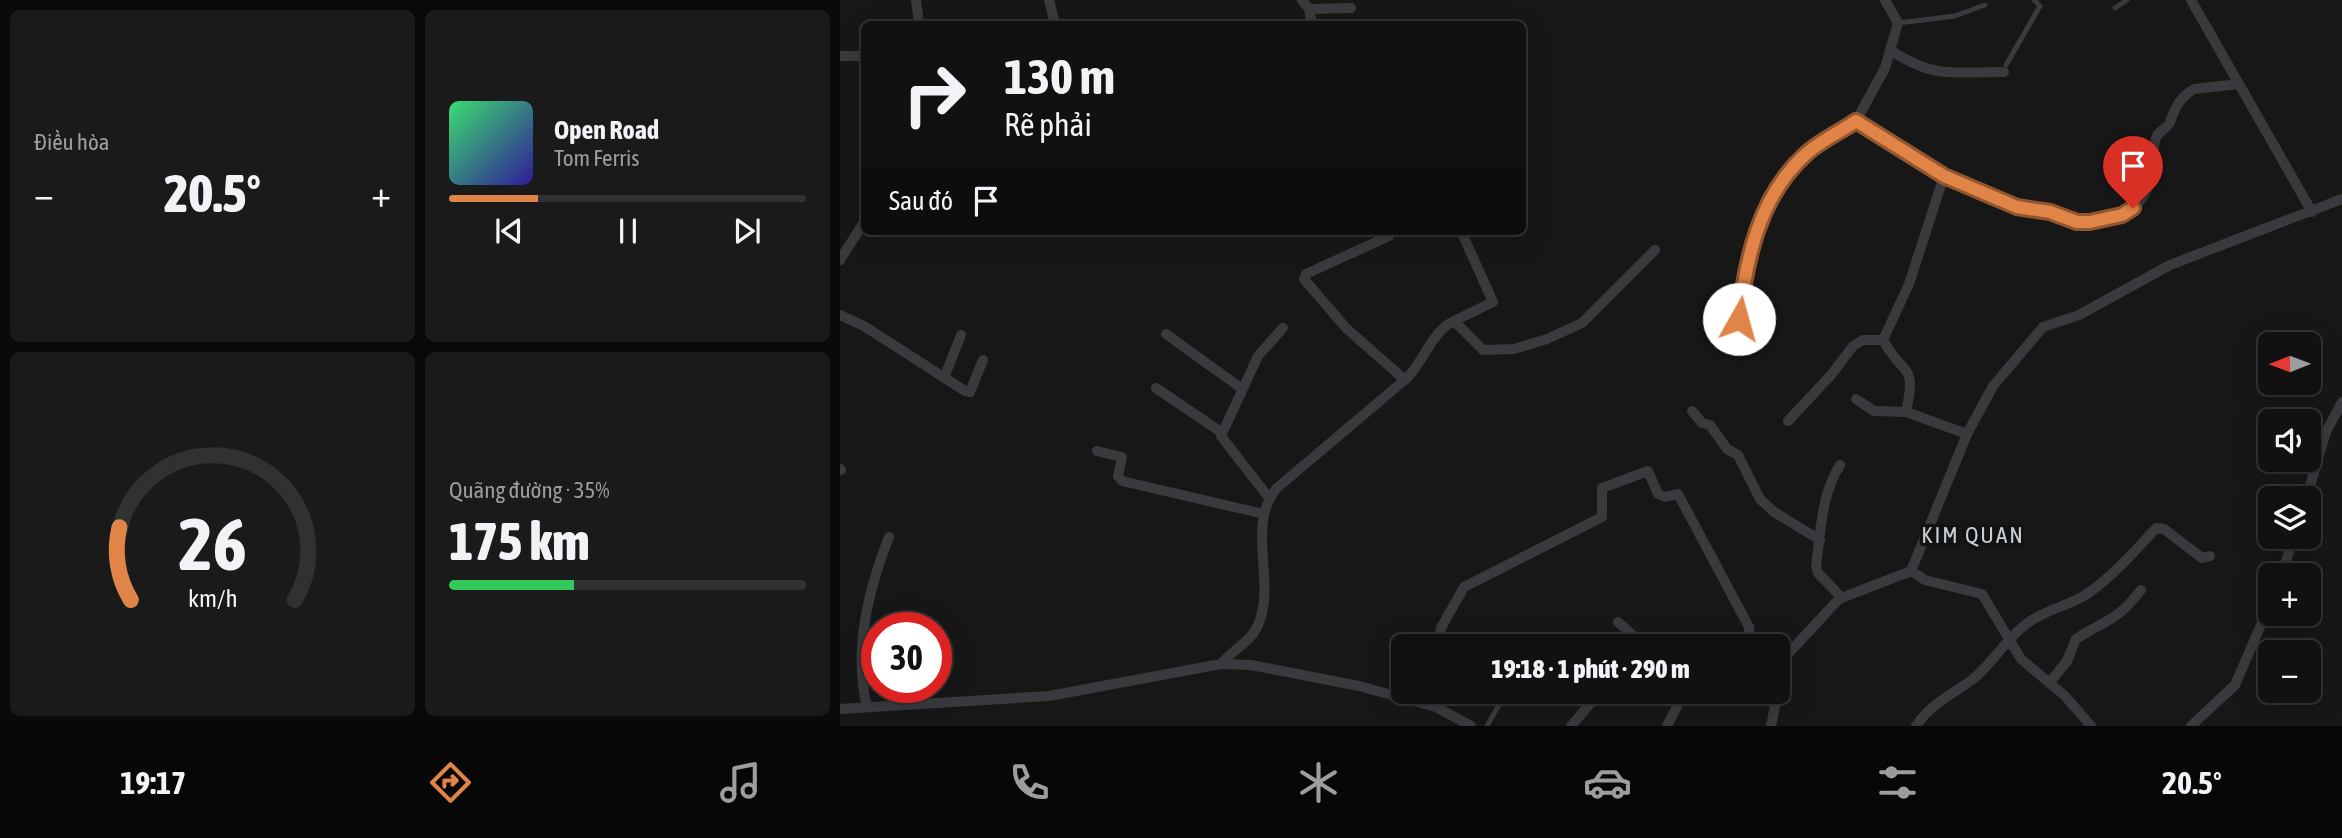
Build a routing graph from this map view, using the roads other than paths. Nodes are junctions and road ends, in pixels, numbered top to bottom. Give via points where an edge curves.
1 (916, 0) edge
2 (1049, 0) edge
3 (1885, 0) edge
4 (2034, 0) edge
5 (2127, 0) edge
6 (2191, 0) edge
7 (1306, 4) edge
8 (1985, 5) dead end
9 (1351, 8) dead end
10 (2115, 8) dead end
11 (919, 21) edge
12 (1054, 21) edge
13 (1311, 21) edge
14 (1898, 23) junction
15 (1890, 50) junction
16 (840, 56) edge
17 (861, 56) edge
18 (2005, 69) joint
19 (2239, 84) junction
20 (1856, 121) junction
21 (1944, 176) junction
22 (2342, 199) edge
23 (2312, 212) junction
24 (861, 227) edge
25 (1463, 235) edge
26 (1389, 236) dead end
27 (1655, 250) dead end
28 (840, 260) edge
29 (840, 315) edge
30 (1739, 319) dead end
31 (1454, 321) junction
32 (1283, 328) dead end
33 (1166, 334) dead end
34 (961, 335) dead end
35 (1883, 340) junction
36 (983, 360) dead end
37 (944, 378) junction
38 (1405, 380) junction
39 (1156, 388) dead end
40 (1241, 388) junction
41 (1856, 399) dead end
42 (2342, 402) edge
43 (1692, 411) dead end
44 (1906, 412) junction
45 (1788, 421) dead end
46 (1221, 432) junction
47 (1967, 434) junction
48 (1097, 451) dead end
49 (1840, 465) dead end
50 (2310, 486) edge
51 (1269, 498) junction
52 (1264, 514) junction
53 (889, 537) dead end
54 (1820, 540) junction
55 (2210, 556) dead end
56 (1911, 571) junction
57 (2141, 590) dead end
58 (1842, 598) junction
59 (1618, 622) dead end
60 (2260, 626) edge
61 (1440, 634) edge
62 (1632, 634) edge
63 (1749, 634) edge
64 (2007, 640) junction
65 (1790, 648) edge
66 (1221, 664) junction
67 (2050, 682) junction
68 (1499, 704) edge
69 (1589, 704) edge
70 (1678, 704) edge
71 (1775, 704) edge
72 (1429, 705) joint
73 (867, 707) junction
74 (840, 709) edge
75 (1471, 726) edge
76 (1487, 726) edge
77 (1570, 726) edge
78 (1667, 726) edge
79 (1770, 726) edge
80 (1916, 726) edge
81 (2091, 726) edge
82 (2191, 726) edge

1 - 11 street
2 - 12 street
3 - 14 street
4 - 18 lane via 2040,6
5 - 10 lane
6 - 19 street
7 - 9 street
7 - 13 street
8 - 14 lane via 1955,16
14 - 15 street
15 - 18 street via 1917,68 1935,72
15 - 20 street
16 - 17 street
19 - 21 street via 2194,89 2174,108 2169,125 2156,139 2144,196 2122,215 2077,222 2017,207
19 - 23 street
20 - 21 street
20 - 30 street via 1806,154 1770,200 1746,263
21 - 35 street via 1909,284
22 - 23 street
23 - 47 street via 2170,265 2079,315 2043,327 1993,386
24 - 28 street
25 - 31 street via 1493,302
26 - 38 street via 1306,274 1304,279 1346,328
27 - 31 street via 1582,323 1547,338 1514,349 1483,350
29 - 37 street
31 - 38 street via 1439,331
32 - 40 street via 1258,356
33 - 40 street
34 - 37 street
35 - 44 street via 1910,372
35 - 45 street via 1863,340 1853,346
36 - 37 street via 971,392
38 - 51 street
39 - 46 street
40 - 46 street
41 - 44 street via 1874,411
42 - 50 street via 2326,432
43 - 54 street via 1738,455 1760,499
44 - 47 street
46 - 51 street via 1223,442
47 - 56 street
48 - 52 street via 1122,457 1118,476 1122,481
49 - 54 street via 1830,481
51 - 52 street
52 - 66 street via 1261,615 1254,632
53 - 73 street via 874,580 862,644
54 - 58 street via 1818,573
55 - 64 street via 2203,558 2156,528 2085,596 2038,616
56 - 58 street
56 - 64 street via 1925,580 1982,594
57 - 67 street via 2109,623 2076,639 2067,661
58 - 65 street
59 - 62 street
60 - 82 street via 2235,685
61 - 63 street via 1464,587 1602,517 1602,488 1647,471 1658,494 1678,494
64 - 67 street via 2021,659
64 - 80 street via 1972,680 1925,712
66 - 72 street via 1251,665 1359,686
66 - 73 street via 1049,696
67 - 81 street
68 - 76 lane
69 - 77 street
70 - 78 street
71 - 79 street
72 - 75 street
73 - 74 street

